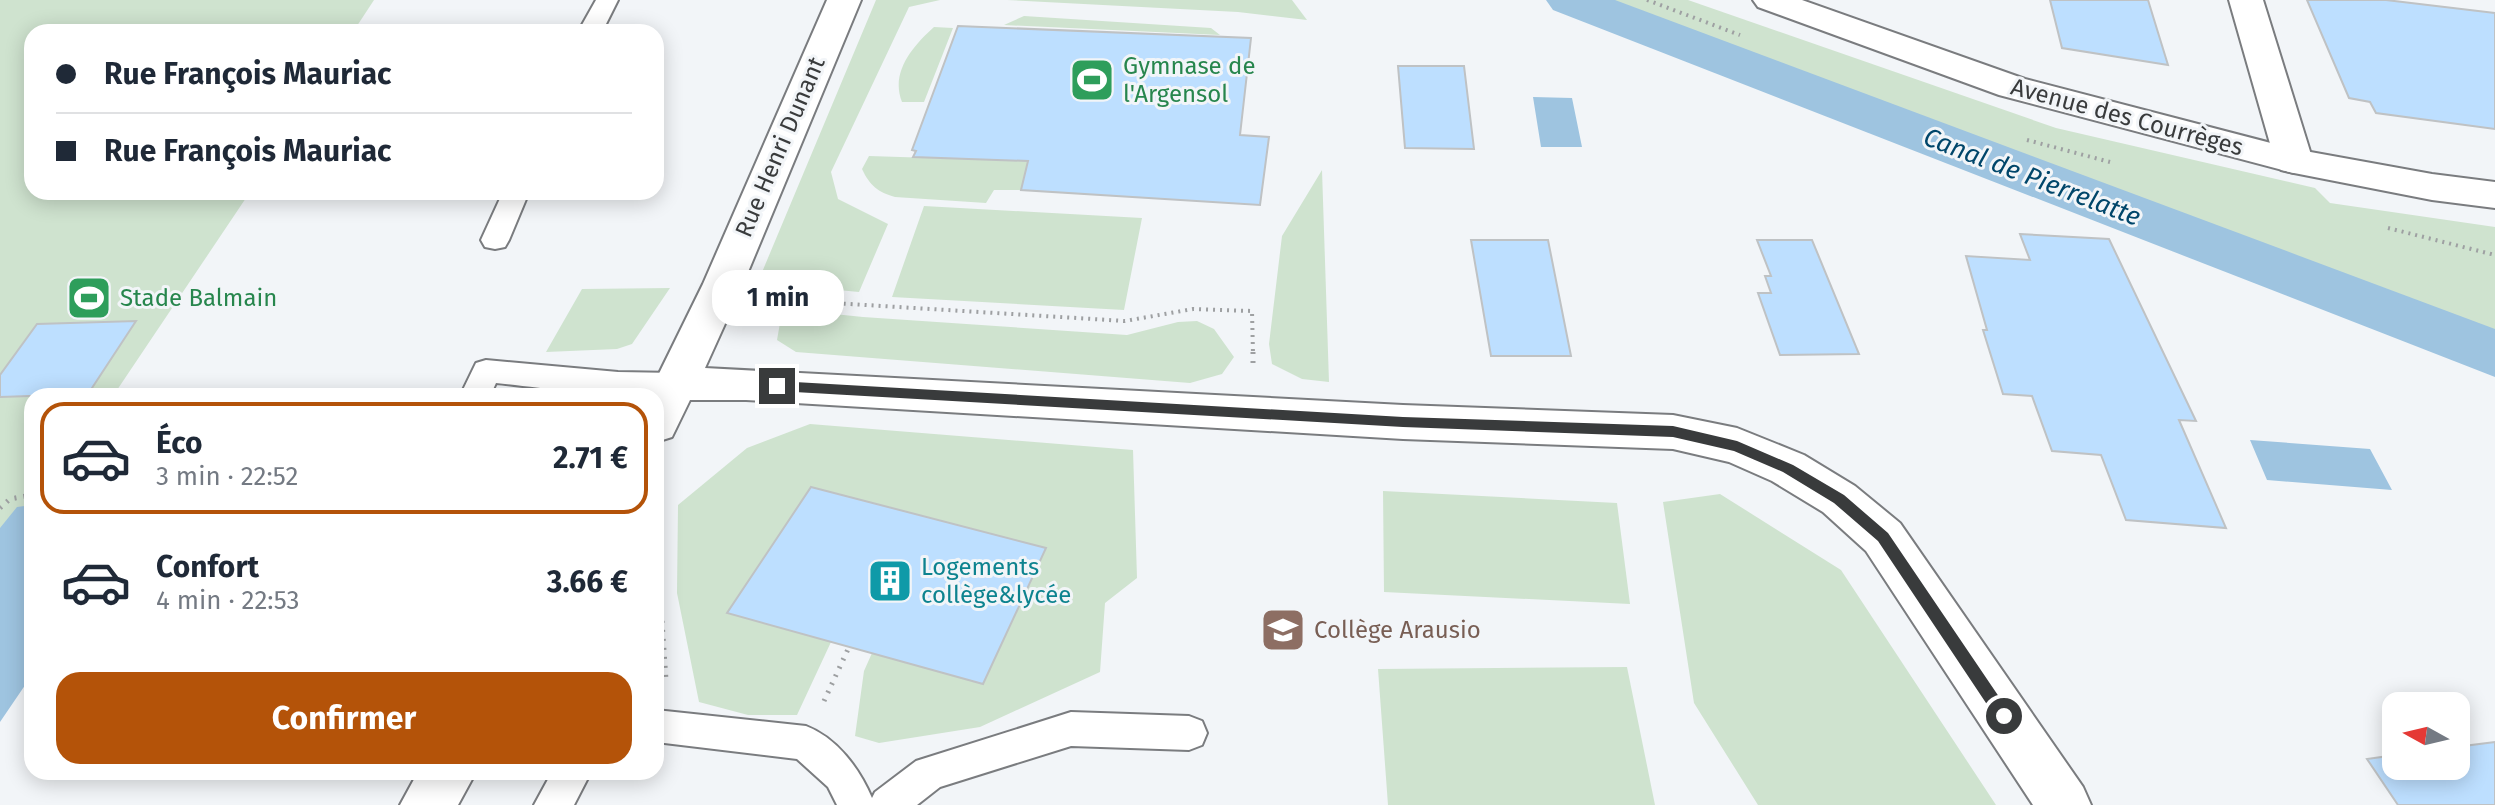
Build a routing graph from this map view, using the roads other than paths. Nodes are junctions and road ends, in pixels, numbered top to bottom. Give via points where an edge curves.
1 (607, 0) edge
2 (844, 0) edge
3 (1770, 0) edge
4 (2246, 0) edge
5 (594, 24) edge
6 (2294, 161) junction
7 (2495, 195) edge
8 (512, 200) edge
9 (495, 240) dead end
10 (676, 384) junction
11 (479, 388) edge
12 (664, 409) edge
13 (664, 727) edge
14 (1189, 733) dead end
15 (444, 780) edge
16 (568, 780) edge
17 (427, 805) edge
18 (553, 805) edge
19 (857, 805) edge
20 (888, 805) edge
21 (2064, 805) edge

1 - 5 lane
2 - 10 street, Rue Henri Dunant
3 - 6 street, Avenue des Courrèges via 2012,87
4 - 6 street
6 - 7 street, Avenue des Courrèges
8 - 9 lane
10 - 11 lane via 486,371
10 - 12 street, Rue Henri Dunant
10 - 21 street via 1673,432 1737,446 1839,499 1883,537
13 - 19 lane via 806,743 841,775
14 - 20 lane via 1071,729 929,773
15 - 17 street
16 - 18 lane

